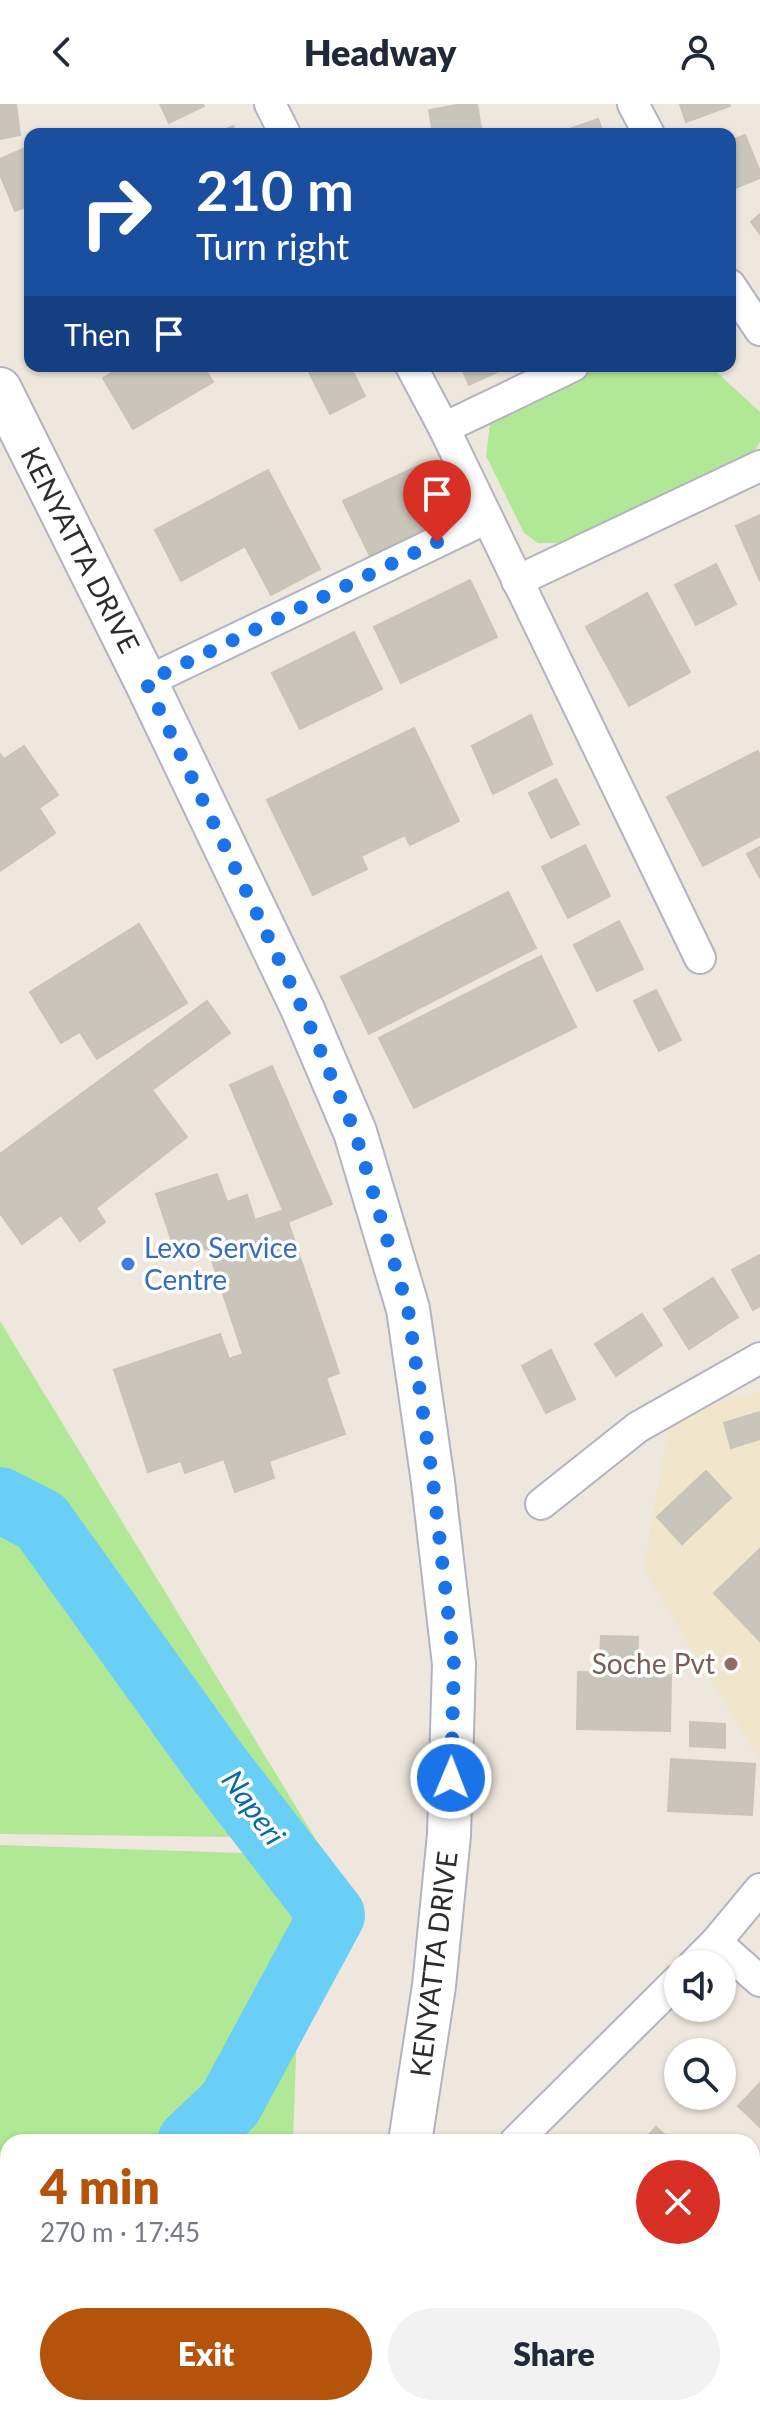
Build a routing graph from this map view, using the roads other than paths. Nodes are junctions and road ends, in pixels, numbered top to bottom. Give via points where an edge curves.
1 (270, 104) edge
2 (633, 104) edge
3 (282, 128) edge
4 (646, 128) edge
5 (736, 298) edge
6 (760, 330) edge
7 (414, 372) edge
8 (561, 372) edge
9 (0, 389) edge
10 (444, 428) junction
11 (760, 466) edge
12 (487, 518) junction
13 (517, 581) junction
14 (146, 682) junction
15 (700, 958) dead end
16 (760, 1358) edge
17 (541, 1504) dead end
18 (760, 1889) edge
19 (716, 1942) junction
20 (708, 1950) edge
21 (760, 1981) edge
22 (664, 1994) edge
23 (411, 2134) edge
24 (523, 2134) edge

1 - 3 street
2 - 4 street
5 - 6 street
7 - 10 street
8 - 10 street
9 - 14 main road, KENYATTA DRIVE
10 - 12 street
11 - 13 street
12 - 13 street
12 - 14 street
13 - 15 street
14 - 23 main road, KENYATTA DRIVE via 303,1010 355,1132 408,1309 454,1664 449,1835 434,1986
16 - 17 street via 638,1427
18 - 19 street
19 - 20 street
19 - 21 street
22 - 24 street

